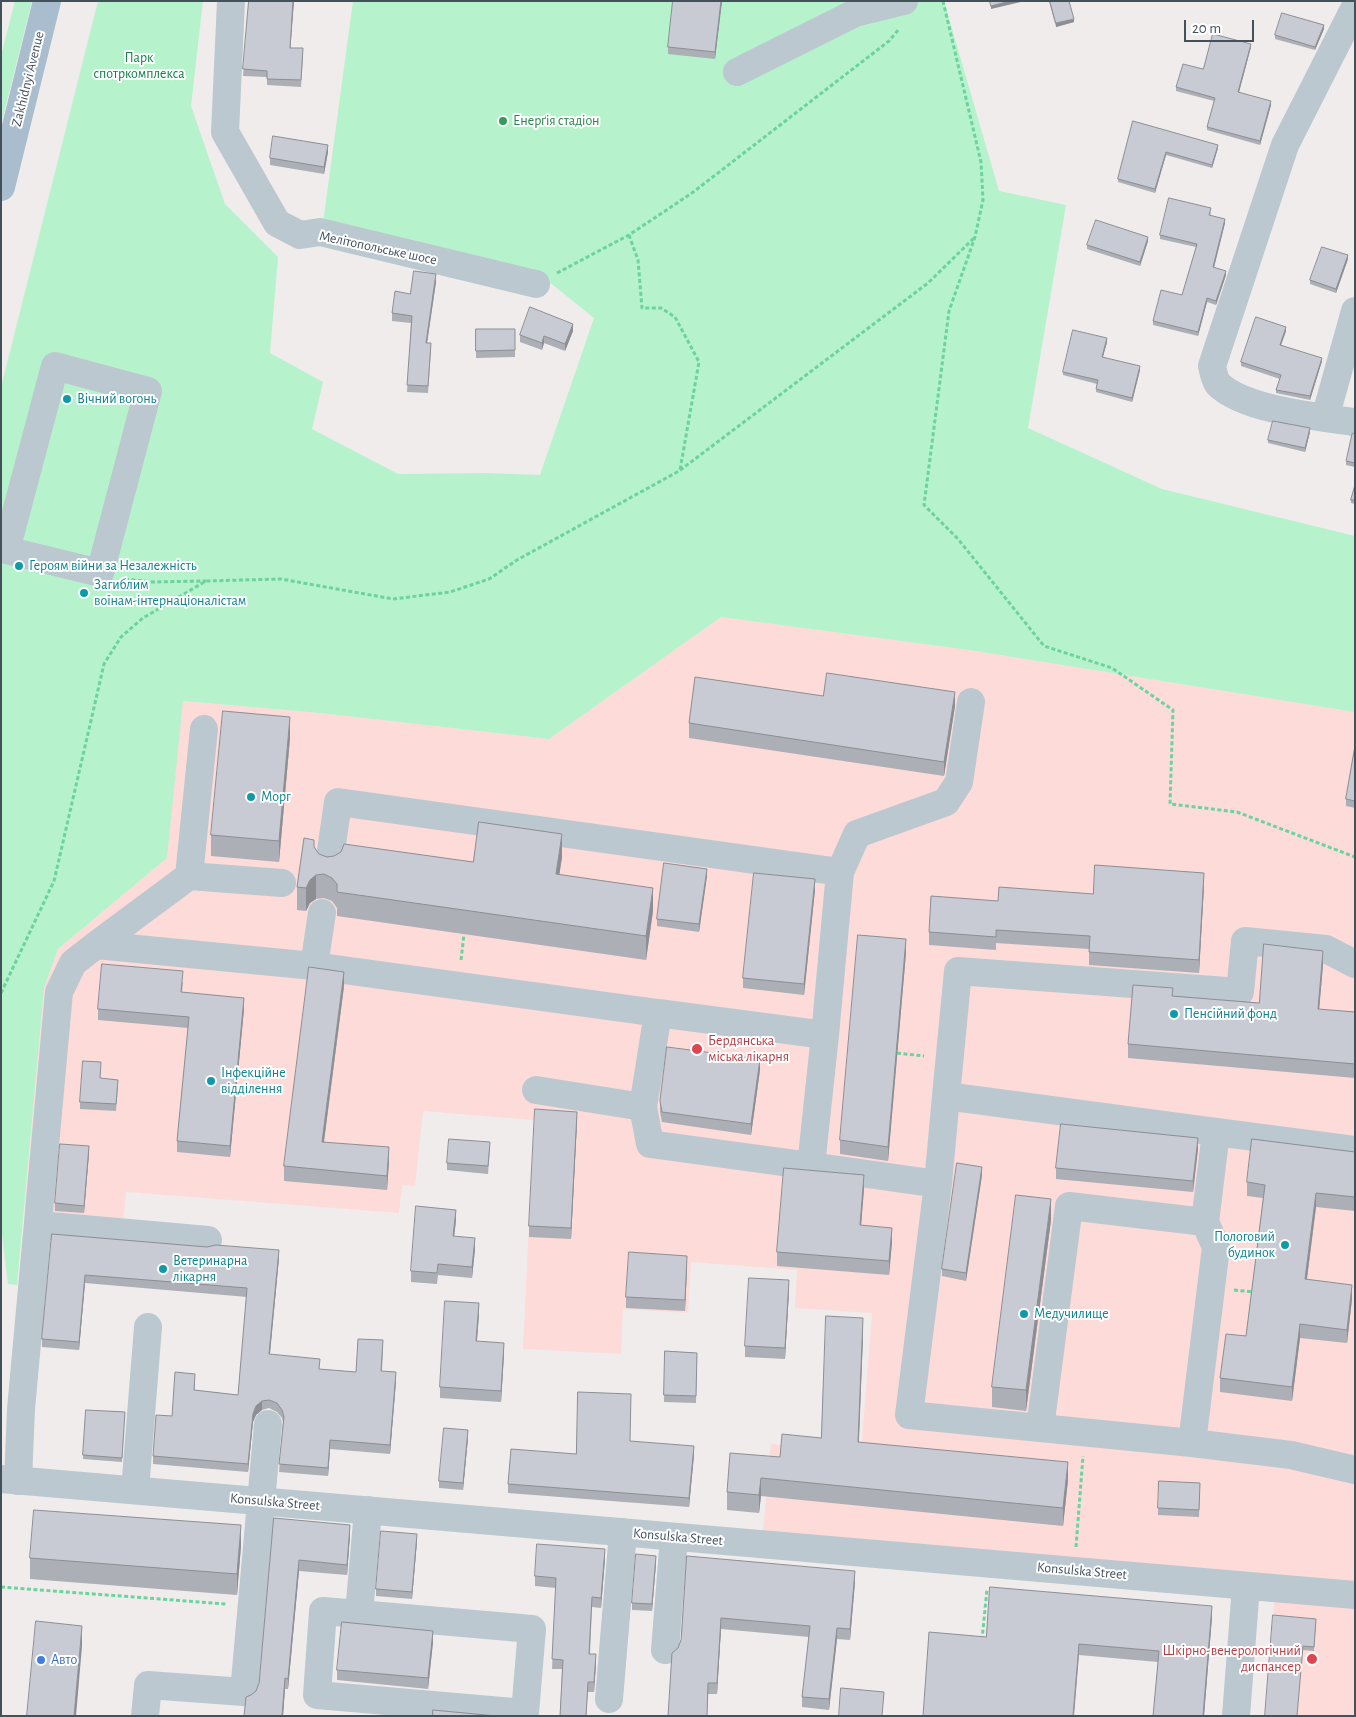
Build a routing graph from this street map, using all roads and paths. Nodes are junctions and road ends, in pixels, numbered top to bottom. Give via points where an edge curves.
1 (47, 1) edge
2 (232, 1) edge
3 (943, 1) edge
4 (1355, 7) edge
5 (904, 12) edge
6 (737, 72) dead end
7 (1, 186) edge
8 (630, 236) junction
9 (975, 237) junction
10 (536, 284) joint
11 (1355, 311) edge
12 (1325, 418) junction
13 (1355, 422) edge
14 (679, 471) junction
15 (100, 573) junction
16 (206, 581) junction
17 (971, 702) dead end
18 (204, 729) dead end
19 (1355, 857) edge
20 (329, 865) edge
21 (840, 872) junction
22 (189, 876) junction
23 (282, 883) dead end
24 (322, 914) dead end
25 (96, 945) junction
26 (1355, 964) edge
27 (314, 966) junction
28 (1, 993) edge
29 (658, 1013) junction
30 (825, 1035) junction
31 (536, 1090) dead end
32 (946, 1096) junction
33 (643, 1107) junction
34 (1216, 1132) junction
35 (1355, 1150) edge
36 (811, 1166) junction
37 (938, 1184) junction
38 (1205, 1222) junction
39 (38, 1225) junction
40 (208, 1240) dead end
41 (148, 1327) dead end
42 (268, 1424) dead end
43 (1040, 1428) junction
44 (1085, 1433) junction
45 (1192, 1443) junction
46 (1355, 1470) edge
47 (10, 1480) edge
48 (134, 1490) junction
49 (261, 1501) junction
50 (368, 1510) junction
51 (623, 1532) junction
52 (674, 1537) junction
53 (989, 1564) junction
54 (1074, 1571) junction
55 (1, 1586) edge
56 (1246, 1586) junction
57 (1355, 1595) edge
58 (252, 1606) junction
59 (360, 1614) junction
60 (982, 1648) edge
61 (665, 1650) dead end
62 (608, 1699) dead end
63 (145, 1716) edge
64 (1236, 1716) edge

1 - 7 main road, Zakhidnyi Avenue
2 - 10 street, Мелітопольське шосе via 225,132 277,223 300,235 320,232
3 - 9 path via 981,162 983,200
4 - 12 street via 1284,145 1212,366 1217,383 1238,399
5 - 6 street via 855,13
5 - 8 path via 889,41 692,193
8 - 10 path
8 - 14 path via 638,260 642,308 661,308 675,317 699,362
9 - 14 path via 928,283
9 - 19 path via 949,311 924,505 958,539 1044,646 1112,668 1173,710 1170,804 1237,812
11 - 12 street
12 - 13 street
14 - 16 path via 488,579 450,592 393,600 280,579
15 - 15 street via 6,550 55,366 148,391
15 - 16 path via 152,582
16 - 28 path via 143,618 121,637 104,664 54,881
17 - 21 street via 959,782 946,802 857,834
18 - 22 street
20 - 21 street via 338,802
21 - 30 street
22 - 23 street
22 - 25 street
24 - 27 street
25 - 27 street
25 - 39 street via 73,963 59,992
26 - 32 street via 1326,949 1245,941 1240,992 958,971
27 - 29 street
29 - 30 street
29 - 33 street
30 - 36 street
31 - 33 street
32 - 34 street
32 - 37 street
33 - 36 street via 650,1144
34 - 35 street
34 - 38 street
36 - 37 street
37 - 43 street via 909,1414
38 - 43 street via 1068,1206
38 - 45 street via 1216,1247
39 - 40 street
39 - 47 street via 21,1409
41 - 48 street
42 - 49 street
43 - 44 street
44 - 45 street
44 - 54 path
45 - 46 street via 1291,1455
47 - 48 street, Konsulska Street
48 - 49 street, Konsulska Street
49 - 50 street, Konsulska Street
49 - 58 street
50 - 51 street, Konsulska Street
50 - 59 street
51 - 52 street, Konsulska Street
51 - 62 street
52 - 53 street, Konsulska Street
52 - 61 street
53 - 54 street, Konsulska Street
53 - 60 path
54 - 56 street, Konsulska Street
55 - 58 path
56 - 57 street, Konsulska Street
56 - 64 street
58 - 63 street via 244,1692 148,1685
59 - 59 street via 324,1611 316,1694 525,1712 532,1629

